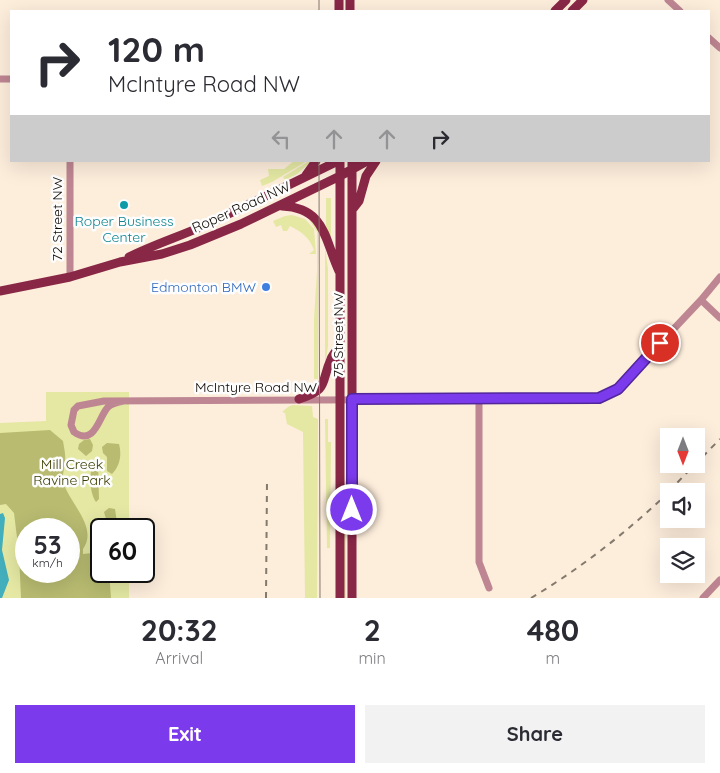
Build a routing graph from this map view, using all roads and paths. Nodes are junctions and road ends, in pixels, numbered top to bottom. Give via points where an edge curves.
1 (566, 0) edge
2 (583, 0) edge
3 (668, 0) edge
4 (556, 10) edge
5 (573, 10) edge
6 (679, 10) edge
7 (710, 39) edge
8 (720, 48) edge
9 (70, 162) edge
10 (315, 162) edge
11 (337, 162) edge
12 (339, 162) edge
13 (375, 162) edge
14 (352, 165) edge
15 (340, 176) junction
16 (304, 178) junction
17 (280, 206) junction
18 (351, 211) junction
19 (120, 262) junction
20 (340, 274) junction
21 (70, 277) junction
22 (720, 277) edge
23 (0, 291) edge
24 (701, 300) junction
25 (720, 318) edge
26 (340, 345) junction
27 (299, 399) junction
28 (340, 399) junction
29 (352, 399) junction
30 (479, 399) junction
31 (124, 401) junction
32 (720, 580) edge
33 (489, 588) dead end
34 (340, 598) edge
35 (352, 598) edge
36 (704, 598) edge

1 - 4 main road
2 - 5 main road
3 - 6 street
7 - 8 street
9 - 21 street, 72 Street NW
10 - 16 main road
11 - 16 main road, Roper Road NW
12 - 15 main road, 75 Street NW
13 - 18 main road via 366,176 359,201
14 - 15 main road, Roper Road NW
14 - 18 main road, 75 Street NW
15 - 17 main road, Roper Road NW
15 - 20 main road, 75 Street NW
16 - 19 main road, Roper Road NW
17 - 19 main road, Roper Road NW via 190,245
17 - 20 main road via 293,206 315,218
18 - 29 main road, 75 Street NW
19 - 21 main road, Roper Road NW
20 - 26 main road, 75 Street NW
21 - 23 main road, Roper Road NW
22 - 24 street, McIntyre Road NW
24 - 25 street
24 - 30 street, McIntyre Road NW via 618,389 609,394 594,399
26 - 27 main road via 331,358 320,389
26 - 28 main road, 75 Street NW
27 - 28 street, McIntyre Road NW
27 - 31 street, McIntyre Road NW
28 - 29 street, McIntyre Road NW
28 - 34 main road, 75 Street NW
29 - 30 street, McIntyre Road NW
29 - 35 main road, 75 Street NW
30 - 33 street via 479,562
31 - 31 street, McIntyre Road NW via 108,407 90,434 74,432 71,418 78,406
32 - 36 street

